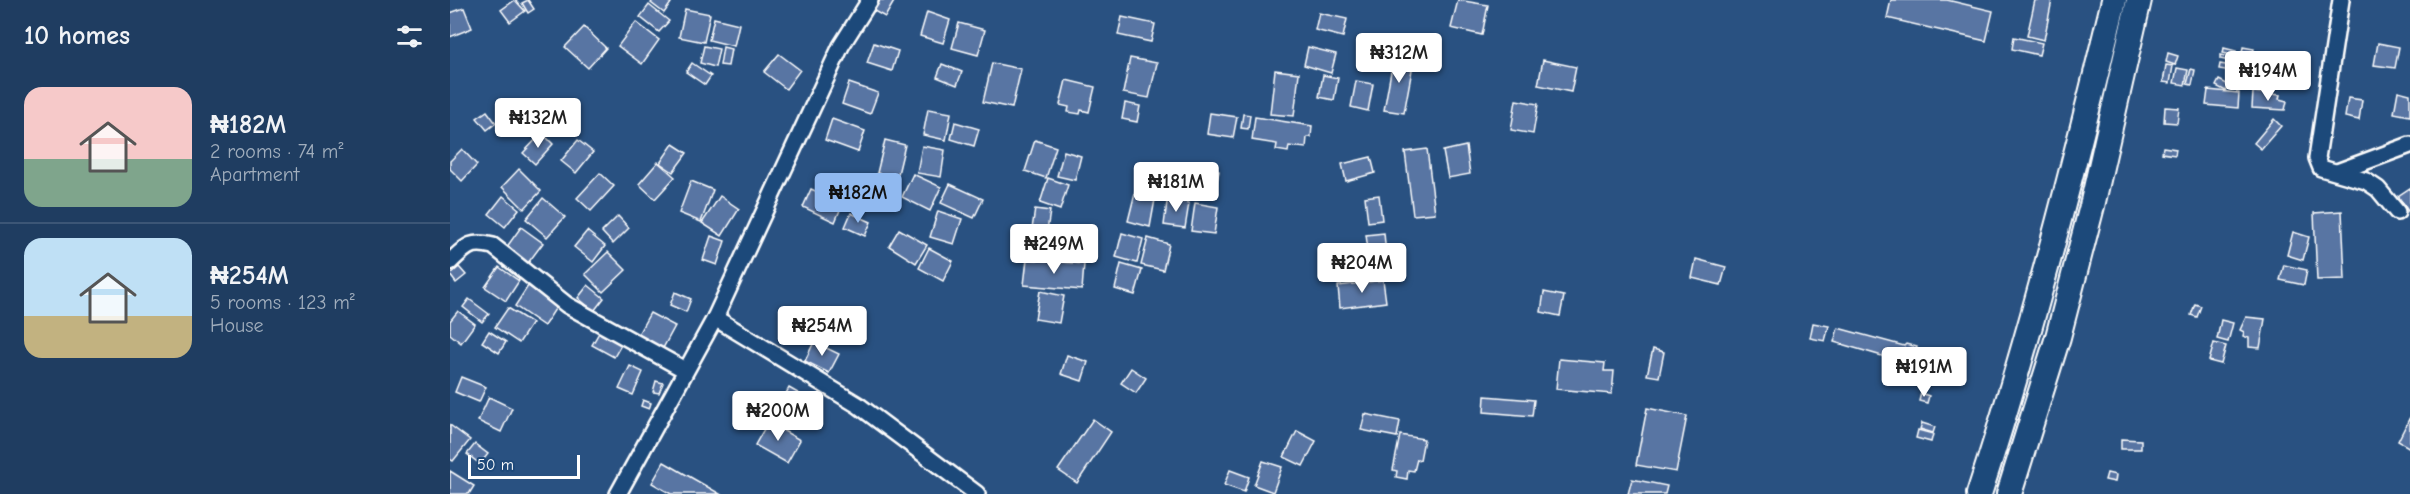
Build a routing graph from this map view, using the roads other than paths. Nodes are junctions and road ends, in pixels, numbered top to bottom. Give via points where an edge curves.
1 (870, 0) edge
2 (2114, 0) edge
3 (2139, 0) edge
4 (2341, 0) edge
5 (2410, 145) edge
6 (2337, 172) junction
7 (2397, 212) dead end
8 (450, 262) edge
9 (715, 318) junction
10 (685, 370) junction
11 (618, 494) edge
12 (977, 494) edge
13 (1980, 494) edge
14 (2009, 494) edge

1 - 9 street via 841,46
2 - 13 main road via 2066,200
3 - 14 main road via 2058,337
4 - 6 street via 2317,158 2322,168
5 - 6 street
6 - 7 street via 2366,181
8 - 10 street via 468,246 479,242 493,246 567,305
9 - 10 street
9 - 12 street via 858,405
10 - 11 street

